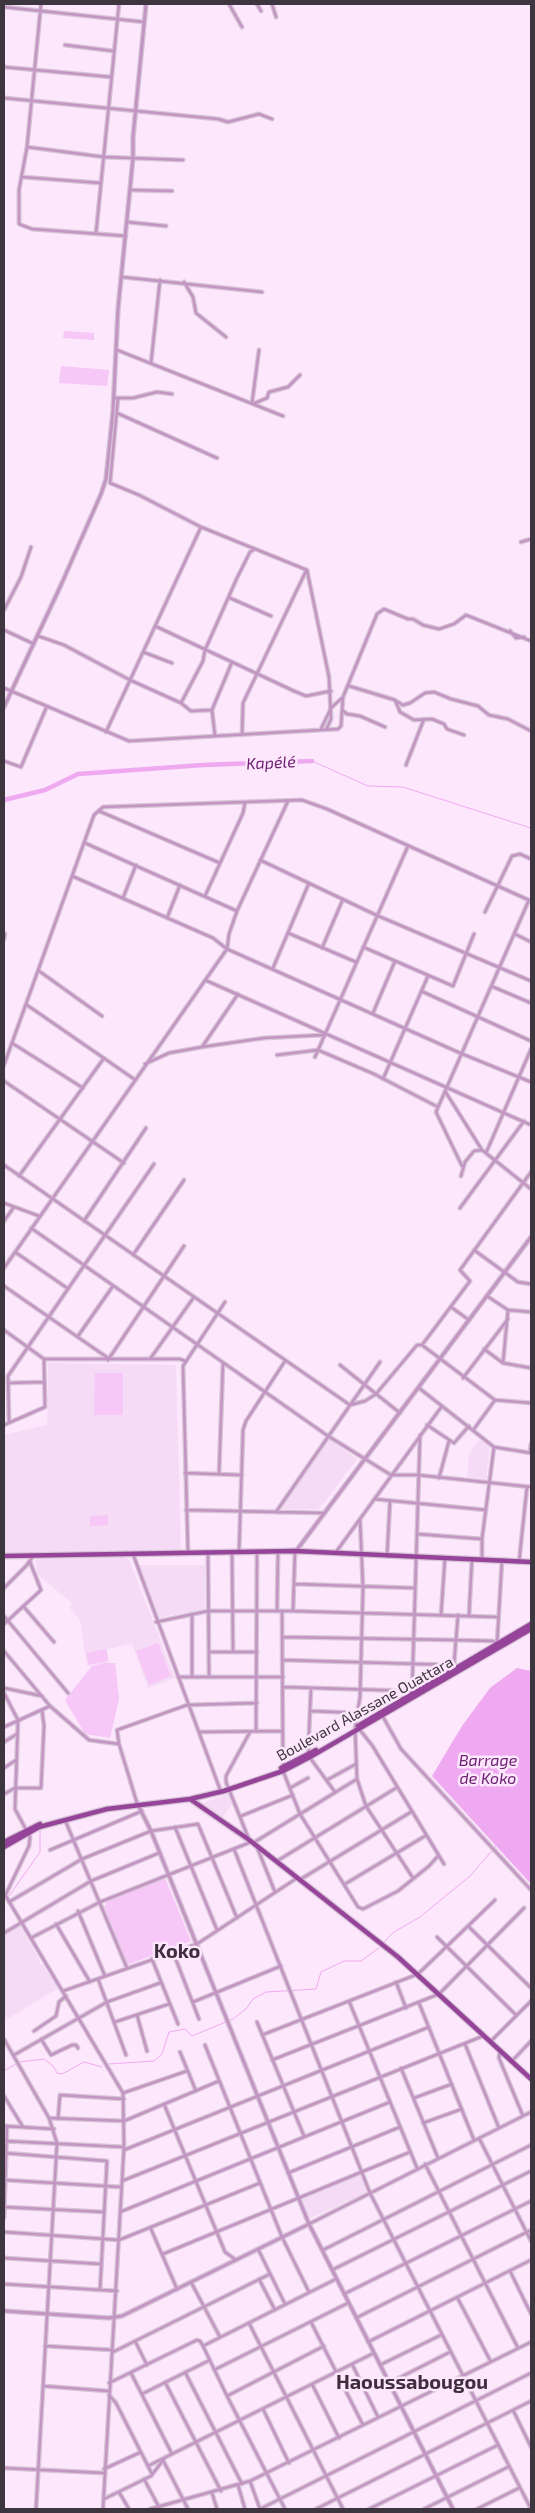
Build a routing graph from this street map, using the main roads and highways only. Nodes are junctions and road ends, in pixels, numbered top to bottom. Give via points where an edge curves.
1 (4, 1556) edge
2 (531, 1562) edge
3 (531, 1624) edge
4 (531, 1629) edge
5 (498, 1646) junction
6 (189, 1798) junction
7 (26, 1832) junction
8 (4, 1842) edge
9 (4, 1847) edge
10 (531, 2079) edge

1 - 2 main road via 295,1551
3 - 5 main road, Boulevard Alassane Ouattara
4 - 5 main road, Boulevard Alassane Ouattara
5 - 6 main road, Boulevard Alassane Ouattara via 283,1769
6 - 7 main road, Boulevard Alassane Ouattara via 107,1809 39,1825
6 - 10 main road via 252,1842 418,1974
7 - 8 main road, Boulevard Alassane Ouattara
7 - 9 main road, Boulevard Alassane Ouattara

